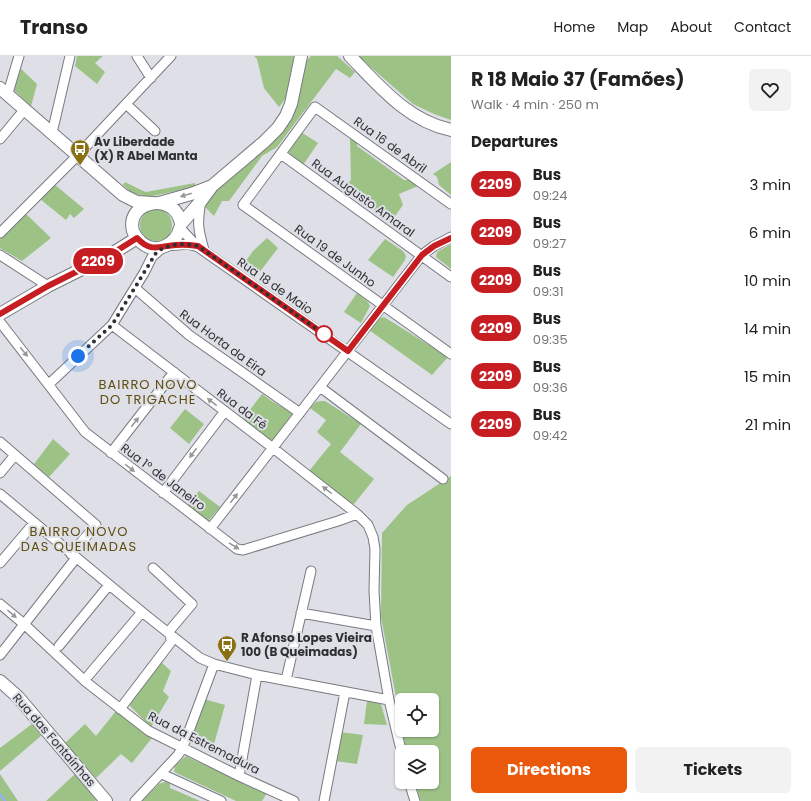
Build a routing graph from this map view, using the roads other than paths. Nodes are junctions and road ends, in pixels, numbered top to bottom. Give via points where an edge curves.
1 (19, 56) edge
2 (70, 56) edge
3 (137, 56) edge
4 (171, 56) edge
5 (301, 56) edge
6 (350, 56) edge
7 (151, 78) junction
8 (4, 91) edge
9 (126, 104) junction
10 (25, 109) junction
11 (451, 130) edge
12 (155, 131) dead end
13 (52, 133) junction
14 (0, 139) edge
15 (281, 154) junction
16 (77, 156) junction
17 (212, 186) junction
18 (123, 195) junction
19 (201, 201) junction
20 (156, 203) junction
21 (451, 204) edge
22 (132, 223) junction
23 (180, 226) junction
24 (0, 233) edge
25 (137, 238) junction
26 (451, 238) edge
27 (165, 247) junction
28 (201, 248) junction
29 (0, 255) edge
30 (422, 255) junction
31 (451, 276) edge
32 (48, 286) junction
33 (135, 288) junction
34 (383, 306) junction
35 (0, 314) edge
36 (0, 322) edge
37 (112, 325) junction
38 (348, 351) junction
39 (451, 354) edge
40 (174, 372) junction
41 (49, 384) junction
42 (320, 387) junction
43 (225, 411) junction
44 (300, 413) junction
45 (451, 424) edge
46 (0, 442) edge
47 (273, 448) junction
48 (111, 453) junction
49 (15, 455) junction
50 (0, 473) edge
51 (443, 479) dead end
52 (163, 493) junction
53 (0, 494) edge
54 (357, 514) junction
55 (34, 522) junction
56 (210, 529) junction
57 (74, 556) junction
58 (0, 563) edge
59 (153, 568) dead end
60 (311, 571) dead end
61 (109, 585) junction
62 (0, 604) edge
63 (142, 612) junction
64 (302, 613) junction
65 (24, 624) junction
66 (376, 626) junction
67 (170, 635) junction
68 (59, 646) dead end
69 (0, 655) edge
70 (214, 664) junction
71 (257, 675) junction
72 (88, 676) dead end
73 (286, 680) junction
74 (0, 681) edge
75 (345, 692) junction
76 (389, 700) junction
77 (120, 709) junction
78 (400, 745) edge
79 (183, 747) junction
80 (162, 774) junction
81 (239, 776) junction
82 (411, 789) edge
83 (106, 801) edge
84 (135, 801) edge
85 (221, 801) edge
86 (294, 801) edge
87 (324, 801) edge
88 (415, 801) edge

1 - 8 street
2 - 13 street
3 - 7 street
4 - 7 street
5 - 17 street via 291,104 278,128
6 - 11 street via 395,101 414,115
7 - 9 street
8 - 10 street
9 - 12 street
9 - 16 street
10 - 13 street
10 - 14 street
13 - 16 street
15 - 21 street, Rua 16 de Abril via 315,107
15 - 30 street, Rua Augusto Amaral
15 - 34 street, Rua 19 de Junho via 243,205
16 - 18 street
16 - 24 street
17 - 19 street
17 -> 20 street
18 - 20 street via 137,202
18 - 22 street
19 - 23 street
19 - 28 street via 198,230
20 - 22 street via 137,211
20 - 23 street via 172,208 179,216
22 - 25 street
23 - 27 street via 176,238
23 - 28 street, Rua 18 de Maio
25 - 27 street via 145,246
25 - 32 street via 110,255
26 - 30 street
27 - 28 street via 188,244
27 - 33 street via 152,257
28 - 38 street, Rua 18 de Maio
29 - 32 street
30 - 31 street, Rua Augusto Amaral
30 - 34 street
32 - 35 street
33 - 37 street
33 - 44 street, Rua Horta da Eira via 189,335
34 - 38 street
34 - 39 street, Rua 19 de Junho
36 -> 41 street, Rua 1º de Janeiro
37 - 40 street, Rua da Fé
37 - 41 street
38 - 42 street
38 - 45 street, Rua 18 de Maio
43 -> 40 street, Rua da Fé
48 -> 40 street
41 - 48 street, Rua 1º de Janeiro via 85,432
42 - 44 street
42 - 51 street
43 - 47 street, Rua da Fé
43 -> 52 street
44 - 47 street
46 - 49 street
54 -> 47 street, Rua da Fé
56 -> 47 street
48 -> 52 street, Rua 1º de Janeiro
49 - 50 street
49 - 57 street via 96,525
52 - 56 street, Rua 1º de Janeiro
53 - 55 street
56 -> 54 street, Rua 1º de Janeiro via 237,549 243,550
54 - 66 street, Rua da Fé via 368,525 373,537
55 - 57 street
55 - 58 street
57 - 61 street
57 - 65 street
59 - 67 street via 192,604 170,630
60 - 64 street
61 - 63 street
61 - 68 street
62 -> 65 street, Rua da Estremadura
63 - 67 street
63 - 72 street
64 - 66 street
64 - 73 street
65 - 69 street
65 - 77 street, Rua da Estremadura via 86,682
66 - 76 street, Rua da Fé
67 - 70 street via 200,658
67 - 77 street via 171,642
70 - 71 street
70 - 79 street
71 - 73 street
71 - 81 street
73 - 75 street
74 - 83 street, Rua das Fontaínhas via 18,697
75 - 76 street
75 - 87 street
76 - 78 street, Rua da Fé
77 - 79 street, Rua da Estremadura via 148,730
79 - 80 street
79 - 81 street, Rua da Estremadura
80 - 84 street
80 - 85 street
81 - 86 street, Rua da Estremadura
82 - 88 street

